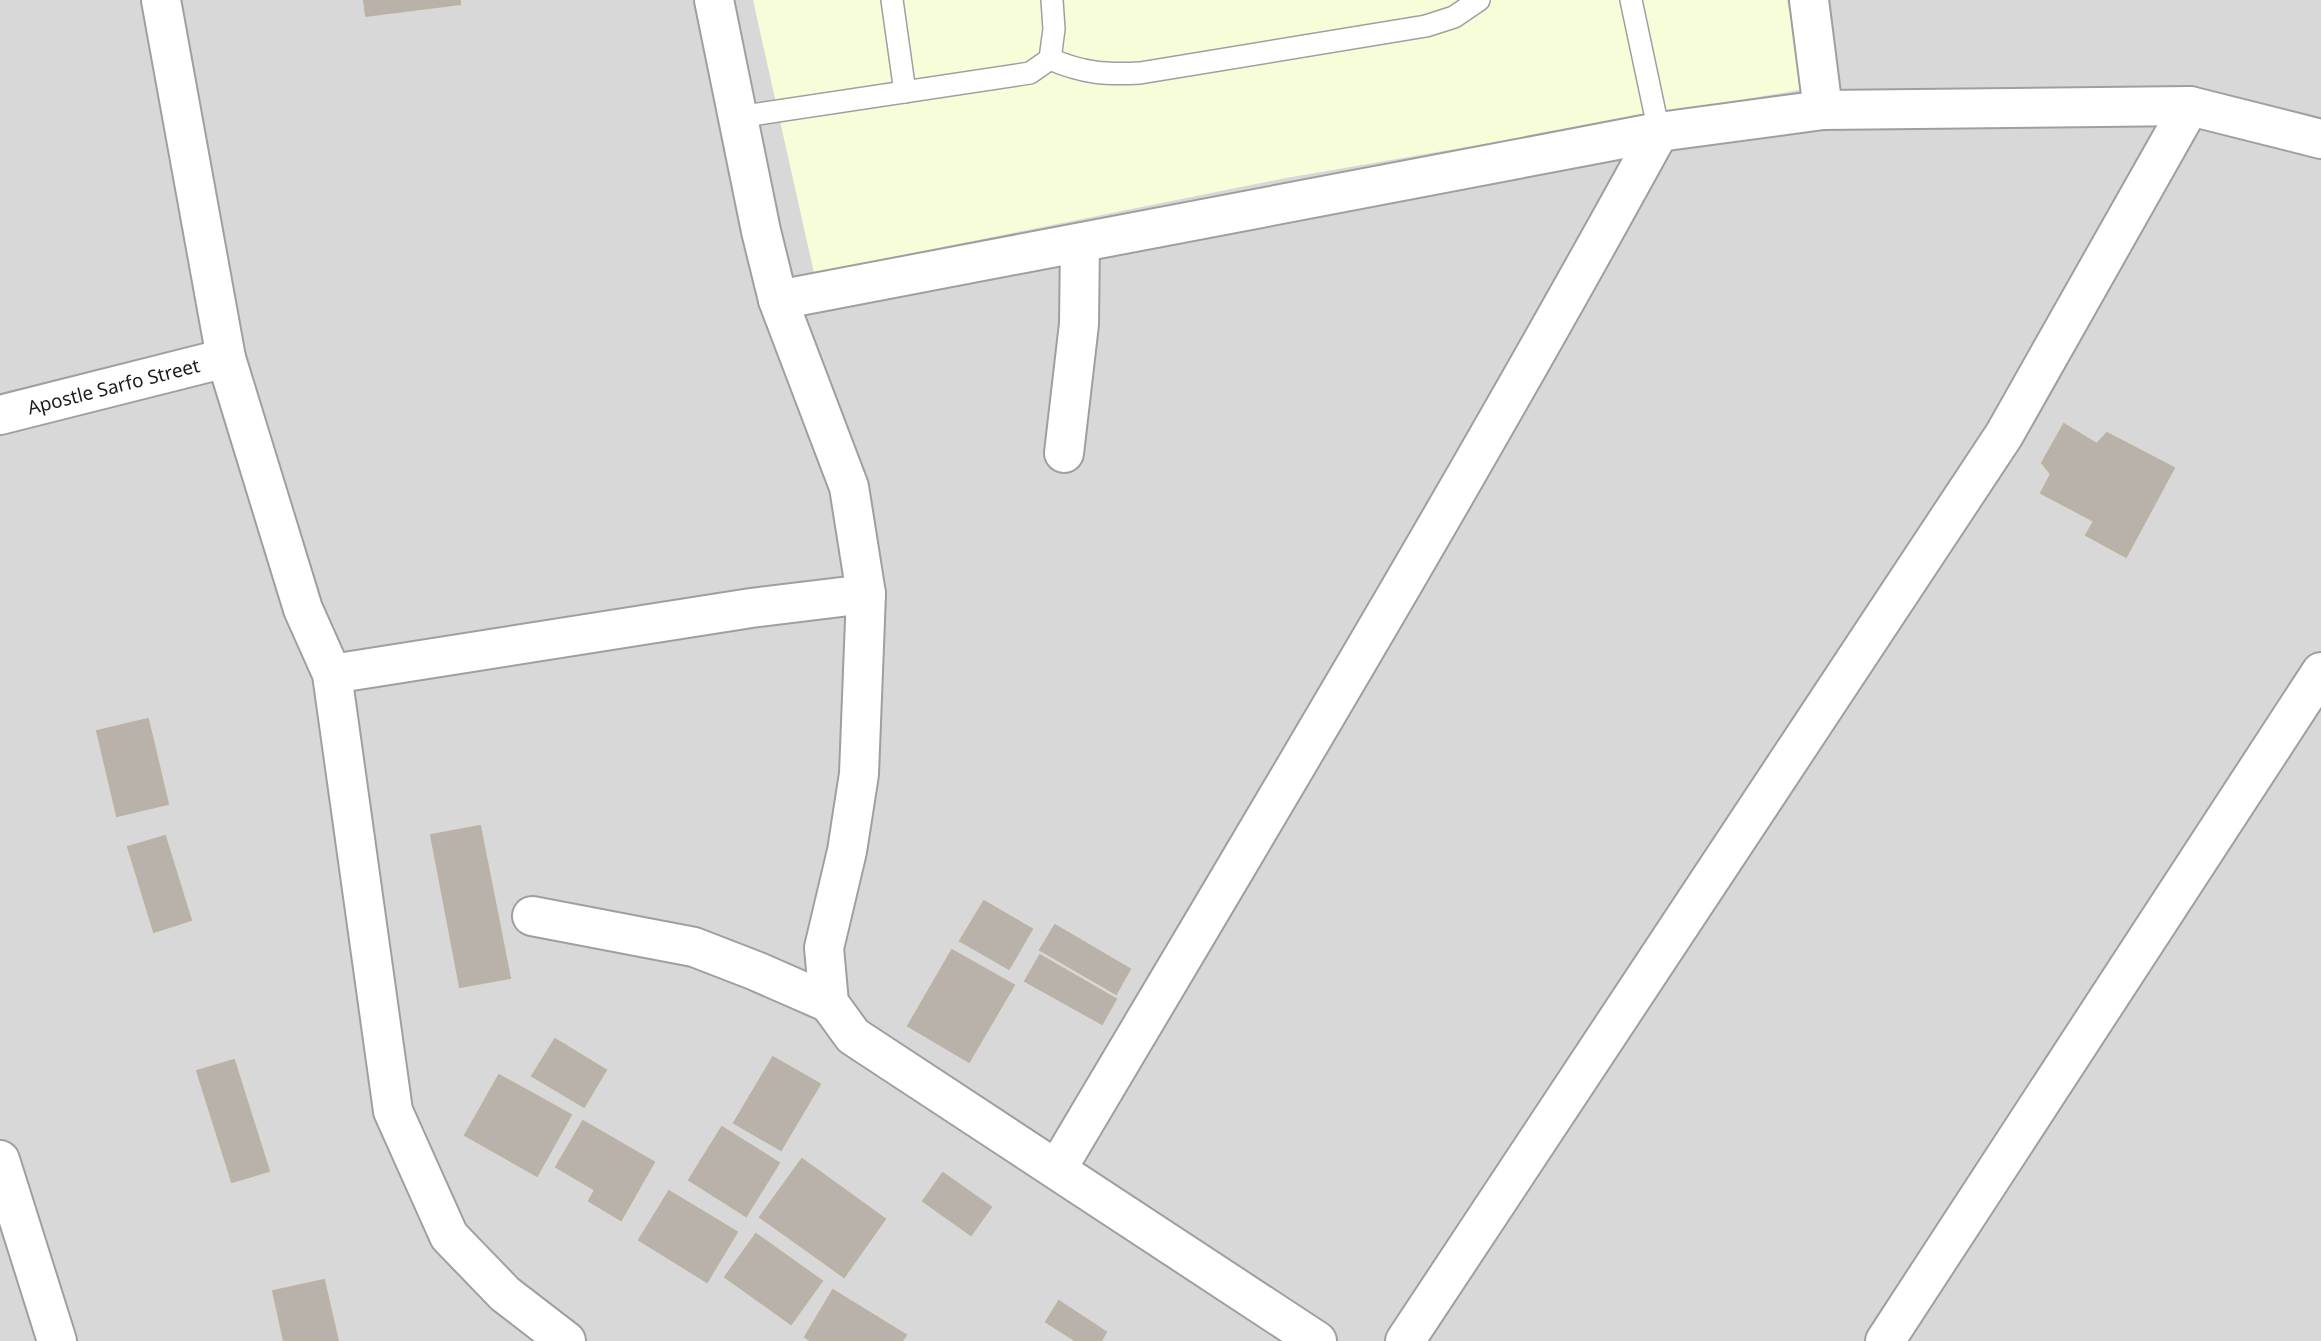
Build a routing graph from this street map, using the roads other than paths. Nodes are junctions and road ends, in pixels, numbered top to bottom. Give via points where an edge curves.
1 (161, 0) edge
2 (714, 0) edge
3 (892, 0) edge
4 (1052, 0) edge
5 (1479, 0) edge
6 (1631, 0) edge
7 (1809, 0) edge
8 (1050, 59) junction
9 (905, 92) junction
10 (2190, 106) junction
11 (1824, 110) junction
12 (737, 117) junction
13 (1659, 132) junction
14 (2321, 139) edge
15 (1080, 243) junction
16 (778, 300) junction
17 (226, 358) junction
18 (0, 415) edge
19 (1064, 453) dead end
20 (866, 594) junction
21 (332, 674) junction
22 (2318, 683) edge
23 (533, 916) dead end
24 (829, 1003) junction
25 (0, 1160) edge
26 (1057, 1169) junction
27 (57, 1341) edge
28 (566, 1341) edge
29 (1317, 1341) edge
30 (1405, 1341) edge
31 (1885, 1341) edge

1 - 17 street
2 - 12 street
3 - 9 lane
4 - 8 lane
5 - 8 lane via 1454,17 1426,26 1140,73 1102,75
6 - 13 lane
7 - 11 street
8 - 9 lane via 1030,73
9 - 12 lane
10 - 11 street
10 - 14 street
10 - 30 street via 2004,435
11 - 13 street
12 - 16 street
13 - 15 street
13 - 26 street via 1541,347
15 - 16 street
15 - 19 street via 1079,324
16 - 20 street via 849,488
17 - 18 street, Apostle Sarfo Street
17 - 21 street via 303,609
20 - 21 street
20 - 24 street via 859,774 824,948
21 - 28 street via 393,1111 449,1236 505,1294
22 - 31 street
23 - 24 street via 694,947
24 - 26 street via 853,1036
25 - 27 street
26 - 29 street

